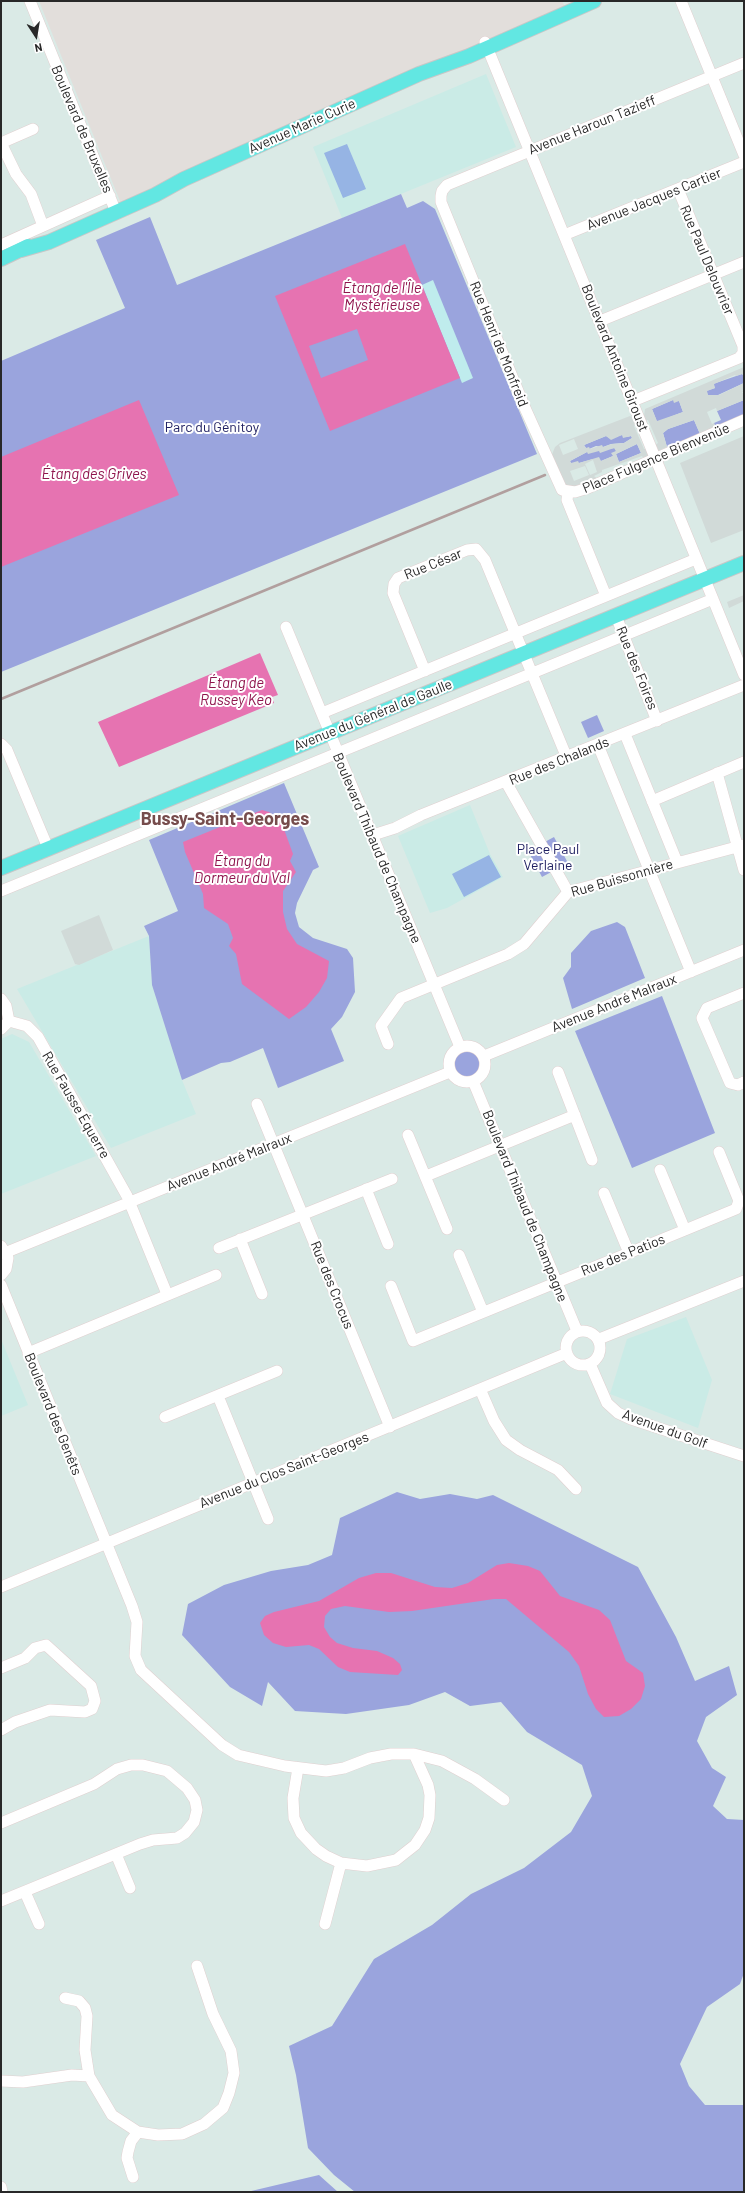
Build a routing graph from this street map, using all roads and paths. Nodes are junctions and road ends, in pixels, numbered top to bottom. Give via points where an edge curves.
1 (30, 1) edge
2 (594, 1) edge
3 (681, 1) edge
4 (573, 2) edge
5 (486, 45) junction
6 (744, 63) edge
7 (712, 76) junction
8 (33, 129) dead end
9 (1, 143) edge
10 (530, 150) junction
11 (744, 155) edge
12 (744, 162) edge
13 (678, 189) junction
14 (442, 190) joint
15 (113, 204) junction
16 (43, 226) junction
17 (564, 235) junction
18 (1, 245) edge
19 (1, 259) edge
20 (744, 262) edge
21 (713, 274) junction
22 (600, 321) junction
23 (743, 353) edge
24 (633, 402) junction
25 (744, 420) edge
26 (655, 458) junction
27 (568, 492) junction
28 (696, 559) junction
29 (744, 563) edge
30 (705, 579) junction
31 (606, 596) junction
32 (713, 599) junction
33 (616, 616) junction
34 (286, 627) dead end
35 (515, 634) junction
36 (624, 636) junction
37 (523, 654) junction
38 (425, 671) junction
39 (532, 674) junction
40 (744, 675) edge
41 (744, 684) edge
42 (322, 713) junction
43 (657, 721) junction
44 (329, 733) junction
45 (625, 734) junction
46 (1, 744) edge
47 (598, 744) junction
48 (337, 753) junction
49 (567, 758) junction
50 (744, 762) edge
51 (717, 773) junction
52 (506, 782) junction
53 (652, 801) junction
54 (373, 835) junction
55 (741, 846) edge
56 (48, 848) junction
57 (677, 862) junction
58 (1, 868) edge
59 (649, 869) junction
60 (744, 870) edge
61 (1, 892) edge
62 (568, 892) junction
63 (744, 950) edge
64 (691, 972) junction
65 (434, 984) junction
66 (744, 993) edge
67 (1, 999) edge
68 (9, 1021) junction
69 (1, 1029) edge
70 (388, 1044) dead end
71 (460, 1047) junction
72 (484, 1056) junction
73 (450, 1072) junction
74 (558, 1072) dead end
75 (473, 1081) junction
76 (744, 1082) edge
77 (257, 1104) dead end
78 (575, 1115) junction
79 (408, 1135) dead end
80 (274, 1143) junction
81 (500, 1145) junction
82 (719, 1152) dead end
83 (592, 1160) dead end
84 (660, 1170) dead end
85 (426, 1176) junction
86 (392, 1179) dead end
87 (366, 1189) junction
88 (604, 1193) dead end
89 (130, 1202) junction
90 (302, 1214) junction
91 (447, 1229) dead end
92 (684, 1230) junction
93 (240, 1239) junction
94 (388, 1244) dead end
95 (219, 1248) dead end
96 (4, 1249) edge
97 (629, 1253) junction
98 (459, 1255) dead end
99 (1, 1275) edge
100 (216, 1275) dead end
101 (556, 1282) junction
102 (744, 1282) edge
103 (1, 1285) edge
104 (390, 1286) dead end
105 (167, 1294) junction
106 (262, 1294) dead end
107 (483, 1312) junction
108 (577, 1332) junction
109 (599, 1340) junction
110 (28, 1353) junction
111 (567, 1353) junction
112 (590, 1364) junction
113 (277, 1371) dead end
114 (480, 1389) junction
115 (218, 1396) junction
116 (165, 1417) dead end
117 (390, 1427) junction
118 (744, 1456) edge
119 (253, 1483) junction
120 (576, 1489) dead end
121 (268, 1519) dead end
122 (106, 1543) junction
123 (1, 1587) edge
124 (2, 1666) edge
125 (1, 1730) edge
126 (414, 1754) junction
127 (298, 1768) junction
128 (504, 1800) dead end
129 (1, 1823) edge
130 (116, 1854) junction
131 (341, 1863) junction
132 (130, 1888) dead end
133 (25, 1892) junction
134 (1, 1901) edge
135 (39, 1924) dead end
136 (325, 1924) dead end
137 (197, 1966) dead end
138 (65, 1998) dead end
139 (89, 2076) junction
140 (1, 2081) edge
141 (138, 2132) junction
142 (134, 2177) dead end
143 (1, 2187) edge
144 (2, 2192) edge

1 - 15 street, Boulevard de Bruxelles
2 - 5 main road, Avenue Marie Curie
3 - 7 street
4 - 5 main road, Avenue Marie Curie
5 - 10 street, Boulevard Antoine Giroust
5 - 15 main road, Avenue Marie Curie via 184,179 155,195
6 - 7 street, Avenue Haroun Tazieff
7 - 10 street, Avenue Haroun Tazieff
7 - 11 street
8 - 9 street
9 - 16 street via 16,174 31,194
10 - 14 street, Avenue Haroun Tazieff via 447,184
10 - 17 street, Boulevard Antoine Giroust
12 - 13 street, Avenue Jacques Cartier
13 - 17 street, Avenue Jacques Cartier
13 - 21 street, Rue Paul Delouvrier
14 - 27 street, Rue Henri de Monfreid via 441,202 522,401 558,485
15 - 16 street, Avenue Marie Curie
15 - 19 main road, Avenue Marie Curie via 49,242
16 - 18 street, Avenue Marie Curie
17 - 22 street, Boulevard Antoine Giroust
20 - 21 street
21 - 22 street
21 - 23 street, Rue Paul Delouvrier via 743,346
22 - 24 street, Boulevard Antoine Giroust
23 - 24 street via 739,358
24 - 26 street, Boulevard Antoine Giroust
25 - 26 street, Place Fulgence Bienvenüe
26 - 27 street, Place Fulgence Bienvenüe via 588,488
26 - 28 street, Boulevard Antoine Giroust
27 - 31 street via 567,500
28 - 30 street, Boulevard Antoine Giroust
28 - 31 street
29 - 30 main road, Avenue du Général de Gaulle
30 - 32 street, Boulevard Antoine Giroust
30 - 33 main road, Avenue du Général de Gaulle
31 - 35 street
32 - 36 street, Avenue du Général de Gaulle
32 - 40 street, Boulevard Antoine Giroust
33 - 36 street, Rue des Foires
33 - 37 main road, Avenue du Général de Gaulle
34 - 42 street, Boulevard Thibaud de Champagne
35 - 37 street, Rue César
35 - 38 street
35 - 38 street, Rue César via 485,560 476,549 467,550 398,578 393,593
36 - 39 street, Avenue du Général de Gaulle
36 - 43 street, Rue des Foires
37 - 39 street, Rue César
37 - 44 main road, Avenue du Général de Gaulle
38 - 42 street
39 - 48 street, Avenue du Général de Gaulle
39 - 49 street, Rue César
41 - 43 street, Rue des Chalands
42 - 44 street, Boulevard Thibaud de Champagne
43 - 45 street, Rue des Chalands
44 - 48 street, Boulevard Thibaud de Champagne
44 - 56 main road, Avenue du Général de Gaulle
45 - 47 street, Rue des Chalands
45 - 53 street
46 - 56 street via 7,750
47 - 49 street, Rue des Chalands
47 - 59 street
48 - 54 street, Boulevard Thibaud de Champagne
48 - 61 street, Avenue du Général de Gaulle
49 - 52 street, Rue des Chalands
50 - 51 street
51 - 53 street
51 - 55 street
52 - 54 street, Rue des Chalands
52 - 62 street
53 - 57 street
54 - 65 street, Boulevard Thibaud de Champagne
55 - 57 street, Rue Buissonnière
55 - 60 street
56 - 58 main road, Avenue du Général de Gaulle
57 - 59 street, Rue Buissonnière
59 - 62 street, Rue Buissonnière
59 - 64 street
62 - 65 street, Rue Buissonnière via 524,944 508,954
63 - 64 street, Avenue André Malraux
64 - 72 street, Avenue André Malraux
65 - 70 street, Rue Buissonnière via 401,998 381,1026
65 - 71 street, Boulevard Thibaud de Champagne
66 - 76 street via 707,1008 702,1018 730,1083 738,1085
67 - 68 street via 6,1006
68 - 69 street
68 - 89 street, Rue Fausse Équerre via 26,1026 38,1037
71 - 72 street via 471,1046
71 - 73 street via 450,1058
72 - 75 street via 485,1068
73 - 75 street via 460,1081
73 - 80 street, Avenue André Malraux
74 - 78 street
75 - 81 street, Boulevard Thibaud de Champagne
77 - 80 street, Rue des Crocus
78 - 81 street
78 - 83 street
79 - 85 street
80 - 89 street, Avenue André Malraux
80 - 90 street, Rue des Crocus
81 - 85 street
81 - 101 street, Boulevard Thibaud de Champagne
82 - 92 street, Rue des Patios via 739,1201 736,1209
84 - 92 street
85 - 91 street
86 - 87 street
87 - 90 street
87 - 94 street
88 - 97 street
89 - 96 street, Avenue André Malraux
89 - 105 street, Rue Fausse Équerre
90 - 93 street
90 - 117 street, Rue des Crocus
92 - 97 street, Rue des Patios
93 - 95 street
93 - 106 street
96 - 99 street via 8,1264
97 - 101 street, Rue des Patios
98 - 107 street
100 - 105 street
101 - 107 street, Rue des Patios
101 - 108 street, Boulevard Thibaud de Champagne
102 - 109 street
103 - 110 street, Boulevard des Genêts
104 - 107 street, Rue des Patios via 413,1341
105 - 110 street
108 - 109 street via 587,1331
108 - 111 street via 569,1338
109 - 112 street via 601,1351
110 - 122 street, Boulevard des Genêts
111 - 112 street via 579,1365
111 - 114 street, Avenue du Clos Saint-Georges
112 - 118 street, Avenue du Golf via 607,1403 618,1413
113 - 115 street
114 - 117 street, Avenue du Clos Saint-Georges
114 - 120 street via 494,1421 506,1440 558,1470
115 - 116 street
115 - 119 street
117 - 119 street, Avenue du Clos Saint-Georges
119 - 121 street
119 - 122 street, Avenue du Clos Saint-Georges
122 - 123 street, Avenue du Clos Saint-Georges
122 - 127 street, Boulevard des Genêts via 137,1622 135,1656 142,1670 222,1746 244,1756
124 - 125 street via 25,1658 35,1648 46,1645 91,1686 95,1701 92,1709 85,1712 50,1710 15,1722
126 - 127 street via 391,1754 370,1758 344,1768 326,1771
126 - 128 street via 442,1761
126 - 131 street via 430,1795 430,1818 415,1845 396,1860 367,1866
127 - 131 street via 293,1798 294,1818 301,1833 316,1849
129 - 130 street via 94,1784 117,1769 143,1765 167,1771 187,1788 195,1800 197,1810 194,1822 177,1838 153,1840
130 - 132 street
130 - 133 street
131 - 136 street
133 - 134 street
133 - 135 street
137 - 141 street via 213,2014 231,2051 234,2072 229,2093 223,2108 204,2124 182,2134 158,2135
138 - 139 street via 79,2001 85,2008 85,2050
139 - 140 street via 72,2075 23,2082
139 - 141 street via 112,2115
141 - 142 street via 131,2141 127,2158
143 - 144 street

